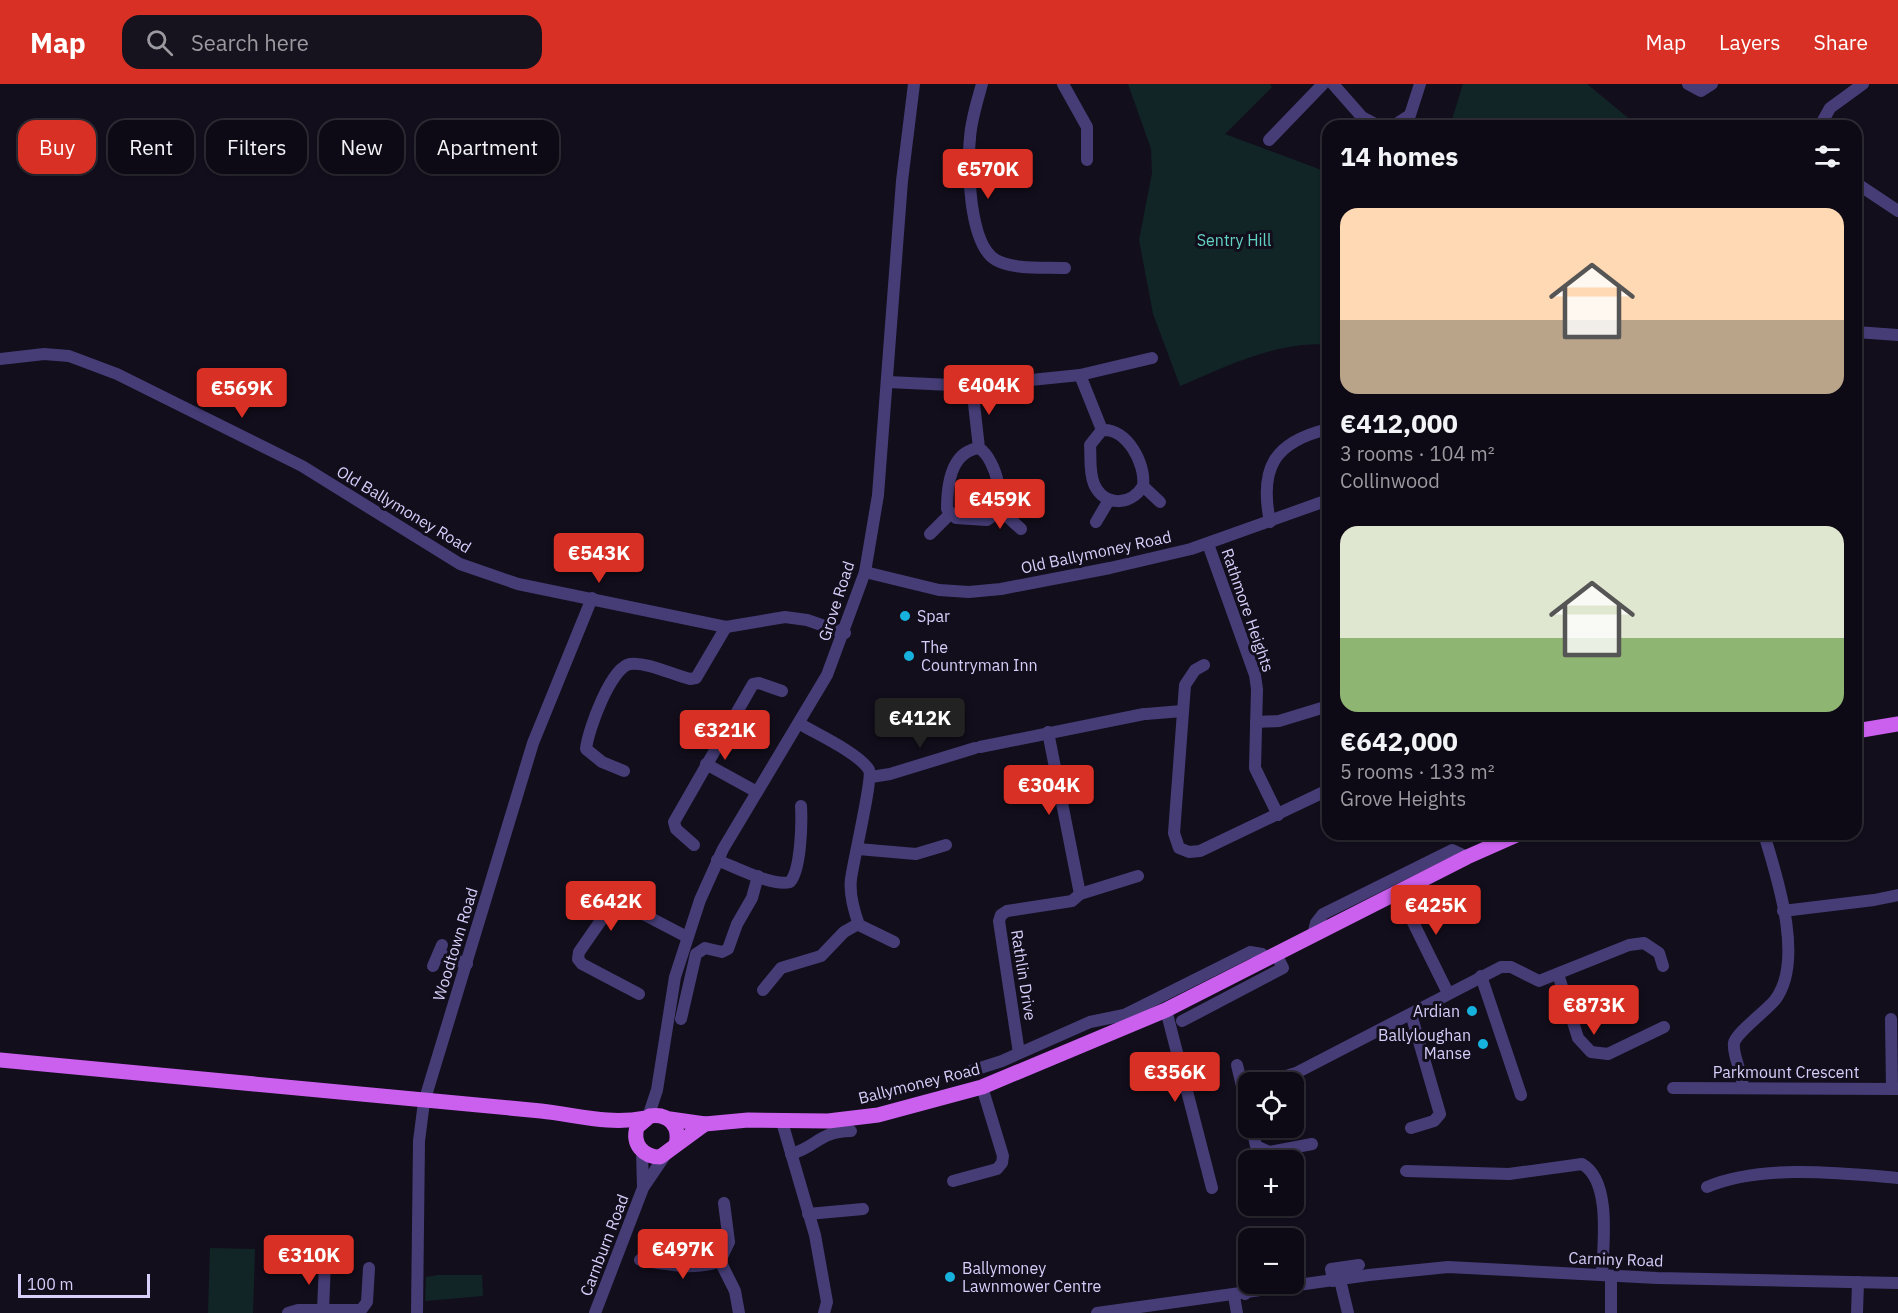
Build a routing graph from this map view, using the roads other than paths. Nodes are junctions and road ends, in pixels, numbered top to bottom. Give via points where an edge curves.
1 (914, 84) edge
2 (982, 84) edge
3 (1063, 84) edge
4 (1323, 84) edge
5 (1333, 84) edge
6 (1420, 84) edge
7 (1688, 84) edge
8 (1712, 84) edge
9 (1863, 84) edge
10 (1359, 120) edge
11 (1404, 120) edge
12 (1823, 120) edge
13 (1269, 140) dead end
14 (1087, 160) dead end
15 (1862, 187) edge
16 (1898, 211) edge
17 (1065, 268) dead end
18 (1862, 332) edge
19 (1898, 335) edge
20 (1152, 358) dead end
21 (0, 359) edge
22 (1080, 375) junction
23 (888, 382) junction
24 (972, 386) junction
25 (1102, 430) junction
26 (1322, 431) edge
27 (979, 448) junction
28 (1143, 486) junction
29 (1109, 500) junction
30 (1160, 502) dead end
31 (1322, 502) edge
32 (999, 509) junction
33 (950, 514) junction
34 (1096, 522) dead end
35 (1270, 522) junction
36 (1021, 529) dead end
37 (930, 534) dead end
38 (1208, 544) junction
39 (864, 572) junction
40 (592, 598) junction
41 (726, 627) junction
42 (844, 633) junction
43 (1204, 665) dead end
44 (782, 691) dead end
45 (1322, 708) edge
46 (1182, 711) junction
47 (1256, 723) junction
48 (800, 724) junction
49 (1898, 724) edge
50 (1862, 730) edge
51 (1048, 732) junction
52 (706, 764) junction
53 (624, 771) dead end
54 (871, 777) junction
55 (757, 792) junction
56 (1322, 793) edge
57 (801, 806) dead end
58 (1278, 815) junction
59 (1503, 840) edge
60 (1765, 840) edge
61 (694, 845) dead end
62 (946, 845) dead end
63 (858, 849) junction
64 (1467, 857) junction
65 (717, 860) junction
66 (758, 876) junction
67 (1138, 876) dead end
68 (1398, 892) junction
69 (1080, 894) junction
70 (1898, 895) edge
71 (1783, 911) junction
72 (858, 924) junction
73 (1313, 935) junction
74 (687, 937) junction
75 (894, 942) dead end
76 (1271, 957) junction
77 (467, 964) junction
78 (433, 966) dead end
79 (1664, 966) dead end
80 (1557, 974) junction
81 (1481, 976) junction
82 (763, 990) dead end
83 (1448, 993) junction
84 (639, 994) dead end
85 (1166, 1010) junction
86 (1411, 1014) junction
87 (681, 1019) dead end
88 (1891, 1019) dead end
89 (1182, 1021) dead end
90 (1090, 1022) junction
91 (1664, 1027) dead end
92 (1098, 1039) junction
93 (1019, 1053) junction
94 (0, 1060) edge
95 (1237, 1065) dead end
96 (971, 1071) dead end
97 (1240, 1072) edge
98 (1298, 1072) edge
99 (982, 1087) junction
100 (1673, 1088) dead end
101 (1743, 1088) junction
102 (1895, 1089) edge
103 (657, 1090) junction
104 (1521, 1095) dead end
105 (424, 1102) junction
106 (647, 1117) junction
107 (668, 1119) junction
108 (603, 1122) junction
109 (782, 1122) junction
110 (705, 1124) junction
111 (1411, 1128) dead end
112 (851, 1131) dead end
113 (1254, 1138) edge
114 (1312, 1144) dead end
115 (640, 1148) junction
116 (671, 1150) junction
117 (791, 1154) junction
118 (1406, 1171) dead end
119 (1898, 1178) edge
120 (952, 1181) dead end
121 (1707, 1187) dead end
122 (643, 1188) junction
123 (1212, 1188) dead end
124 (724, 1203) dead end
125 (863, 1209) dead end
126 (808, 1214) junction
127 (640, 1260) dead end
128 (720, 1261) junction
129 (325, 1262) dead end
130 (1359, 1265) dead end
131 (369, 1268) dead end
132 (1607, 1275) junction
133 (1336, 1280) junction
134 (1858, 1282) junction
135 (1898, 1283) edge
136 (1239, 1295) junction
137 (323, 1311) junction
138 (308, 1312) edge
139 (288, 1313) edge
140 (417, 1313) edge
141 (595, 1313) edge
142 (739, 1313) edge
143 (824, 1313) edge
144 (1097, 1313) edge
145 (1237, 1313) edge
146 (1348, 1313) edge
147 (1611, 1313) edge
148 (1857, 1313) edge

1 - 23 street, Grove Road via 902,181
2 - 17 street via 969,149 974,220 983,246 995,260 1007,264
3 - 14 street via 1087,128
4 - 13 street
5 - 10 street
6 - 11 street via 1412,111
7 - 8 street via 1701,91
9 - 12 street via 1830,108
15 - 16 street
18 - 19 street
20 - 22 street
21 - 40 street, Old Ballymoney Road via 44,354 69,356 117,374 302,466 460,564 518,584
22 - 24 street
22 - 25 street
23 - 24 street
23 - 39 street, Grove Road via 878,495
24 - 27 street
25 - 28 street via 1114,432 1127,441 1142,469
25 - 29 street via 1090,445 1091,469 1096,487
26 - 35 street via 1294,441 1274,460 1264,487
27 - 32 street via 998,483
27 - 33 street via 963,457 950,474
28 - 29 street via 1126,501
28 - 30 street
29 - 34 street
31 - 35 street, Old Ballymoney Road
32 - 33 street via 983,520
32 - 36 street
33 - 37 street
35 - 38 street, Old Ballymoney Road
38 - 39 street, Old Ballymoney Road via 1048,581 969,592 928,588
38 - 47 street, Rathmore Heights via 1255,675
39 - 42 street, Grove Road
40 - 41 street, Old Ballymoney Road
40 - 77 street, Woodtown Road via 533,743
41 - 42 street, Old Ballymoney Road via 785,617
41 - 53 street via 696,678 635,664 623,667 613,676 586,749 602,762
42 - 48 street, Grove Road
43 - 46 street via 1187,680
44 - 52 street via 759,682 753,684
45 - 47 street via 1279,721
46 - 51 street
46 - 58 street via 1174,833 1179,848 1200,851
47 - 58 street, Rathmore Heights via 1255,768
48 - 54 street via 862,763
48 - 55 street, Grove Road
49 - 50 main road
51 - 54 street
51 - 69 street
52 - 55 street
52 - 61 street via 674,822 676,829
54 - 63 street
55 - 65 street, Grove Road
56 - 58 street
57 - 66 street via 793,879 784,883
59 - 64 main road, Ballymoney Road
60 - 71 street
62 - 63 street via 916,854
63 - 72 street via 850,884
64 - 68 main road, Ballymoney Road
64 - 73 street, Ballymoney Road via 1452,850 1323,914
65 - 66 street
65 - 74 street, Grove Road
66 - 87 street via 728,949 722,952 705,948 696,954
67 - 69 street, Rathlin Drive
68 - 73 main road, Ballymoney Road
68 - 83 street
69 - 93 street, Rathlin Drive via 1072,901 1007,911 999,918
70 - 71 street
71 - 101 street via 1789,959 1783,987 1761,1016 1735,1040
72 - 75 street
72 - 82 street via 844,932 821,956 781,969
73 - 76 main road, Ballymoney Road
74 - 84 street via 622,903 611,906 578,958 582,964
74 - 103 street, Grove Road via 675,977
76 - 85 main road, Ballymoney Road
76 - 89 street via 1283,968
76 - 90 street, Ballymoney Road via 1250,952 1124,1015
77 - 78 street via 440,950
77 - 105 street, Woodtown Road
79 - 80 street via 1653,948 1635,943
80 - 81 street via 1538,981 1507,966
80 - 91 street via 1578,1038 1591,1052 1608,1054
81 - 83 street
81 - 104 street
83 - 86 street
85 - 92 main road, Ballymoney Road
85 - 123 street
86 - 98 street
86 - 111 street via 1440,1114 1434,1121
88 - 102 street
90 - 92 street
90 - 93 street, Ballymoney Road
92 - 99 main road, Ballymoney Road
93 - 96 street, Ballymoney Road
94 - 105 main road
95 - 97 street
99 - 109 main road, Ballymoney Road via 878,1115
99 - 120 street via 1002,1163 997,1169
100 - 101 street, Parkmount Crescent
101 - 102 street, Parkmount Crescent
103 - 106 street, Grove Road
103 - 107 street, Grove Road
105 - 108 main road via 562,1113
105 - 140 street, Woodtown Road via 419,1141
106 - 107 main road
106 - 108 main road
106 - 115 main road via 636,1133
107 - 110 main road, Ballymoney Road
107 - 116 main road via 677,1132
108 - 115 main road
109 - 110 main road, Ballymoney Road
109 - 117 street
110 - 116 main road, Ballymoney Road
112 - 117 street via 825,1134 808,1148
113 - 114 street via 1256,1146 1267,1151
115 - 116 main road via 654,1157
115 - 122 street, Carnburn Road
116 - 122 street, Carnburn Road
117 - 126 street
118 - 132 street via 1509,1174 1579,1163 1586,1166 1596,1178 1603,1199
119 - 121 street via 1788,1173 1736,1177
122 - 141 street, Carnburn Road
124 - 128 street via 729,1242
125 - 126 street
126 - 143 street via 827,1302
127 - 128 street via 683,1265
128 - 142 street via 735,1291
129 - 137 street
130 - 133 street via 1331,1269
131 - 137 street via 367,1300 362,1308
132 - 133 street, Carniny Road via 1448,1267
132 - 134 street, Carniny Road
132 - 147 street
133 - 136 street, Carniny Road
133 - 146 street
134 - 135 street, Carniny Road
134 - 148 street
136 - 144 street, Carniny Road
136 - 145 street
137 - 138 street
138 - 139 street

